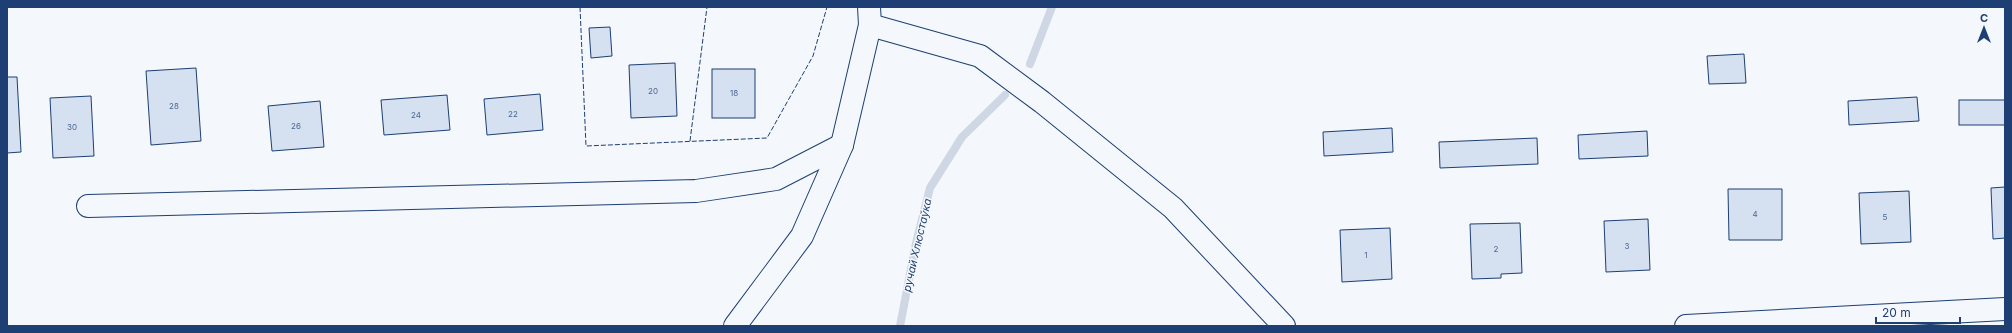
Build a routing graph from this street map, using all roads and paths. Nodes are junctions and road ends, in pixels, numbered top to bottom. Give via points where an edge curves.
1 (869, 16) edge
2 (842, 145) junction
3 (88, 206) dead end
4 (2005, 309) edge
5 (735, 326) edge
6 (1284, 326) edge
7 (1686, 326) edge

1 - 2 street
1 - 6 street via 980,56 1042,102 1172,208
2 - 3 street via 776,179 696,191
2 - 5 street via 802,236
4 - 7 street

